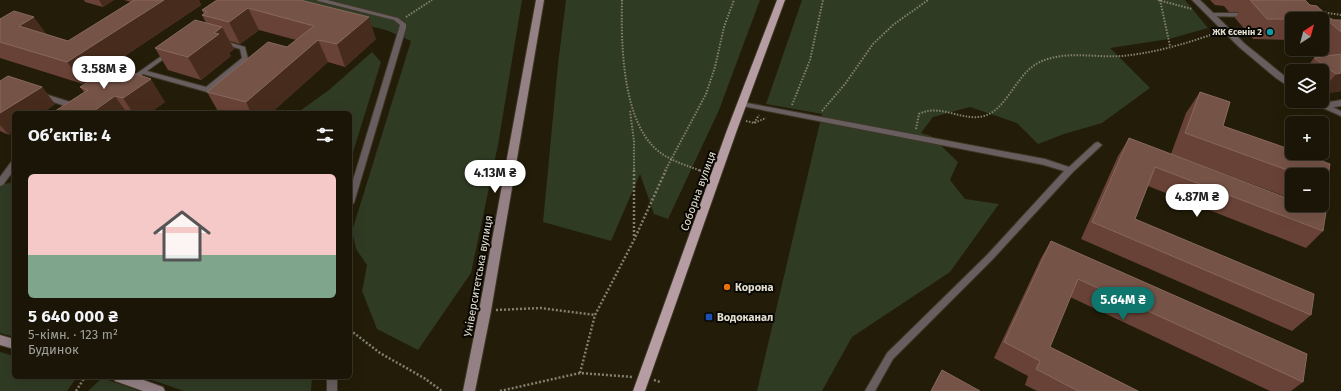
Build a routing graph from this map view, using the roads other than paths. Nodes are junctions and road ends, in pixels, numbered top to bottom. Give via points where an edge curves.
1 (320, 0) edge
2 (540, 0) edge
3 (781, 0) edge
4 (1196, 0) edge
5 (333, 2) edge
6 (1209, 14) junction
7 (1257, 15) edge
8 (215, 41) edge
9 (177, 47) edge
10 (142, 72) junction
11 (1285, 81) edge
12 (123, 85) edge
13 (36, 93) edge
14 (1341, 103) edge
15 (742, 104) junction
16 (1329, 105) edge
17 (1328, 108) edge
18 (86, 110) edge
19 (1341, 114) edge
20 (1098, 145) dead end
21 (12, 167) edge
22 (1070, 170) junction
23 (0, 184) edge
24 (352, 197) edge
25 (0, 340) edge
26 (12, 343) edge
27 (125, 379) edge
28 (332, 379) edge
29 (159, 391) edge
30 (332, 391) edge
31 (468, 391) edge
32 (639, 391) edge
33 (870, 391) edge

1 - 5 lane
2 - 31 main road, Університетська вулиця via 485,311
3 - 15 main road, Соборна вулиця
4 - 6 street
5 - 24 lane via 400,21 403,31
6 - 7 lane
6 - 11 street via 1224,31
8 - 10 lane via 244,48 245,59 207,90
9 - 10 lane
10 - 12 lane
13 - 18 lane
14 - 16 street
15 - 22 lane via 1045,162
15 - 32 main road, Соборна вулиця
17 - 19 lane
20 - 22 lane
21 - 23 lane
22 - 33 lane via 990,257 890,356
25 - 26 main road
27 - 29 main road
28 - 30 lane

